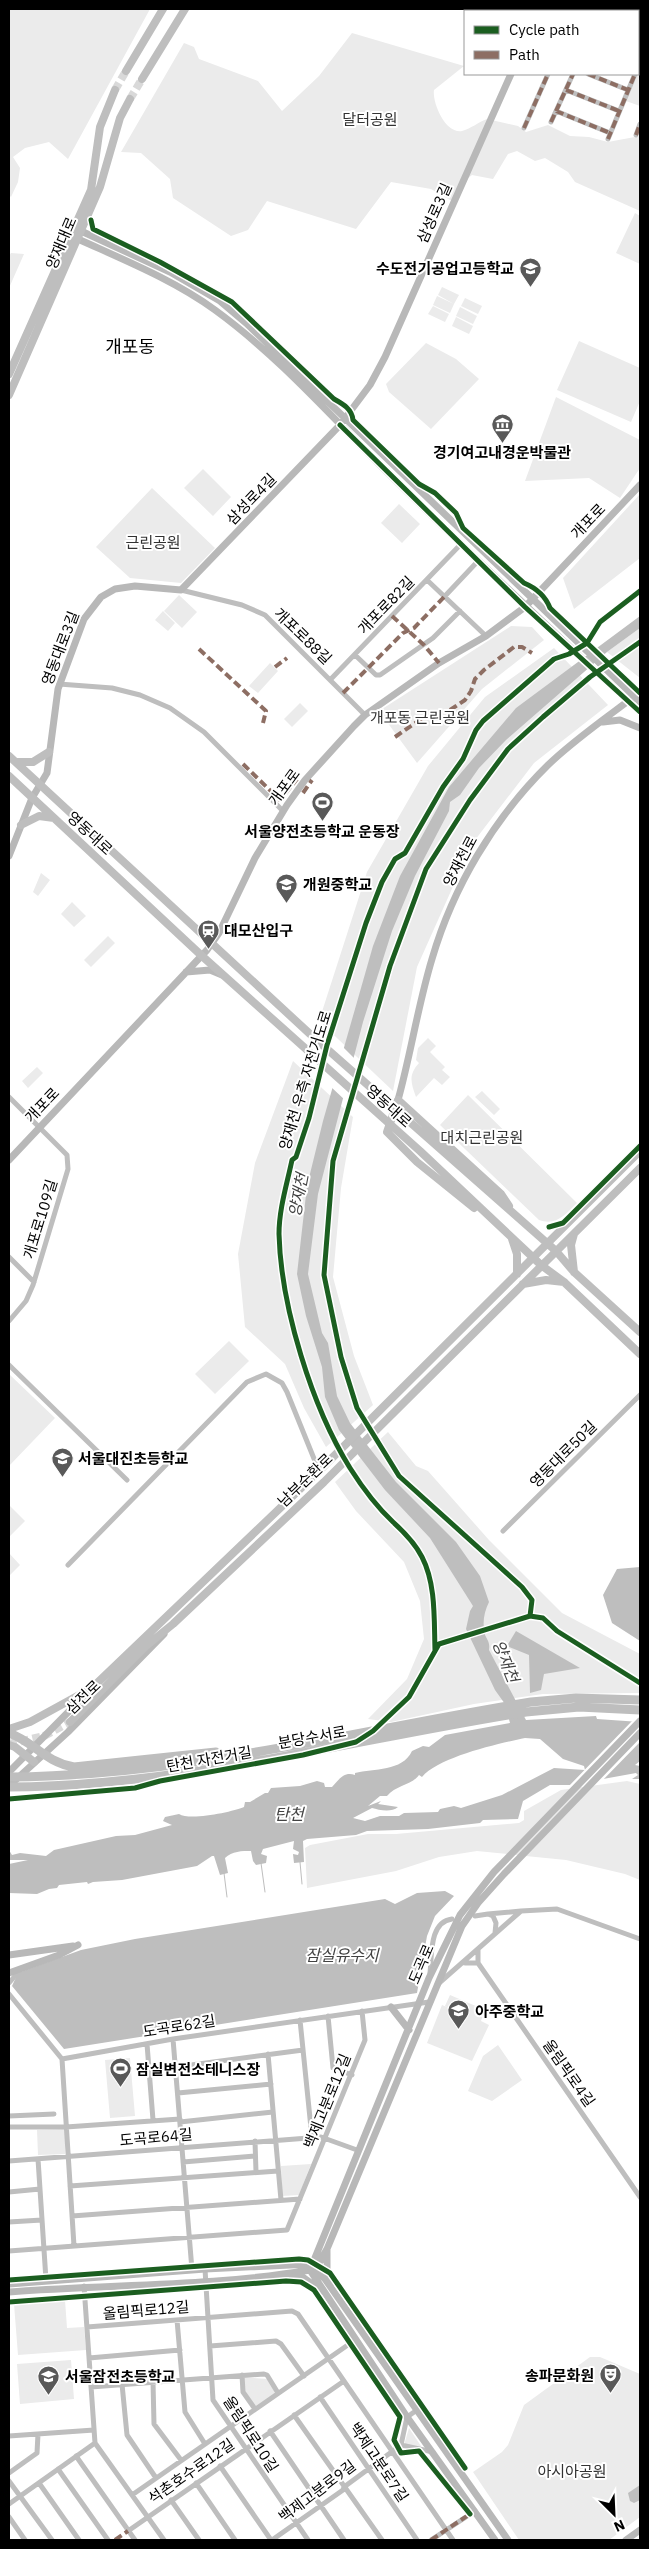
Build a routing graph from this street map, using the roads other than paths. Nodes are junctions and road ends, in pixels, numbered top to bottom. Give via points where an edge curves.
1 (163, 9) edge
2 (185, 9) edge
3 (126, 71) tunnel mouth
4 (511, 75) edge
5 (548, 75) edge
6 (573, 75) edge
7 (590, 75) edge
8 (635, 75) edge
9 (142, 79) tunnel mouth
10 (115, 90) tunnel mouth
11 (566, 90) junction
12 (628, 90) junction
13 (130, 99) tunnel mouth
14 (556, 111) junction
15 (619, 111) junction
16 (551, 122) dead end
17 (640, 124) edge
18 (524, 128) dead end
19 (610, 133) junction
20 (636, 135) dead end
21 (608, 139) dead end
22 (81, 231) junction
23 (72, 232) junction
24 (78, 239) junction
25 (9, 374) edge
26 (9, 395) edge
27 (344, 418) junction
28 (340, 425) junction
29 (640, 485) edge
30 (461, 544) junction
31 (478, 561) junction
32 (427, 580) junction
33 (181, 590) junction
34 (445, 596) junction
35 (532, 600) junction
36 (525, 607) junction
37 (460, 611) junction
38 (486, 636) junction
39 (355, 655) junction
40 (330, 680) junction
41 (59, 684) junction
42 (640, 692) edge
43 (640, 702) edge
44 (640, 712) edge
45 (365, 716) junction
46 (601, 723) junction
47 (640, 728) edge
48 (49, 752) junction
49 (9, 756) edge
50 (16, 762) junction
51 (9, 776) edge
52 (36, 792) junction
53 (283, 811) junction
54 (54, 818) junction
55 (21, 825) junction
56 (9, 856) edge
57 (211, 944) junction
58 (202, 956) junction
59 (186, 972) junction
60 (224, 976) junction
61 (9, 1097) edge
62 (398, 1100) junction
63 (39, 1128) junction
64 (640, 1151) edge
65 (9, 1160) edge
66 (640, 1168) edge
67 (514, 1214) junction
68 (498, 1225) junction
69 (574, 1233) junction
70 (510, 1235) junction
71 (547, 1244) junction
72 (556, 1251) junction
73 (9, 1257) edge
74 (534, 1258) junction
75 (542, 1265) junction
76 (574, 1272) junction
77 (517, 1274) junction
78 (34, 1282) junction
79 (564, 1282) junction
80 (522, 1284) junction
81 (9, 1321) edge
82 (640, 1332) edge
83 (640, 1354) edge
84 (9, 1365) edge
85 (640, 1395) edge
86 (320, 1470) junction
87 (127, 1480) dead end
88 (503, 1531) dead end
89 (68, 1565) dead end
90 (173, 1624) junction
91 (92, 1688) junction
92 (640, 1700) edge
93 (640, 1710) edge
94 (640, 1721) edge
95 (70, 1722) tunnel mouth
96 (9, 1729) edge
97 (9, 1733) edge
98 (640, 1733) edge
99 (9, 1737) edge
100 (9, 1746) edge
101 (29, 1752) junction
102 (241, 1754) junction
103 (37, 1760) junction
104 (9, 1772) edge
105 (9, 1778) edge
106 (9, 1786) edge
107 (521, 1911) junction
108 (488, 1914) junction
109 (475, 1916) dead end
110 (452, 1919) dead end
111 (495, 1933) junction
112 (640, 1939) edge
113 (478, 1950) junction
114 (9, 1955) edge
115 (465, 1963) junction
116 (478, 1963) junction
117 (22, 1968) junction
118 (9, 1972) edge
119 (429, 1978) junction
120 (9, 1983) edge
121 (436, 1986) junction
122 (9, 1994) edge
123 (430, 2002) junction
124 (420, 2003) junction
125 (391, 2007) junction
126 (362, 2011) junction
127 (328, 2016) junction
128 (300, 2020) junction
129 (409, 2030) junction
130 (173, 2039) junction
131 (147, 2044) junction
132 (303, 2050) junction
133 (268, 2054) junction
134 (62, 2060) junction
135 (176, 2067) junction
136 (352, 2075) junction
137 (271, 2084) junction
138 (178, 2093) junction
139 (273, 2112) junction
140 (54, 2114) dead end
141 (9, 2116) edge
142 (153, 2120) junction
143 (180, 2120) junction
144 (9, 2127) edge
145 (66, 2127) junction
146 (312, 2138) junction
147 (325, 2138) junction
148 (255, 2141) junction
149 (276, 2141) junction
150 (182, 2147) junction
151 (358, 2150) junction
152 (68, 2156) junction
153 (255, 2156) junction
154 (38, 2159) junction
155 (9, 2161) edge
156 (183, 2162) junction
157 (278, 2170) junction
158 (256, 2172) junction
159 (184, 2178) junction
160 (70, 2186) junction
161 (40, 2190) junction
162 (9, 2192) edge
163 (640, 2197) edge
164 (300, 2199) junction
165 (281, 2200) junction
166 (186, 2208) junction
167 (72, 2216) junction
168 (42, 2220) junction
169 (9, 2222) edge
170 (189, 2238) junction
171 (74, 2246) junction
172 (44, 2248) junction
173 (327, 2249) junction
174 (9, 2251) edge
175 (205, 2269) junction
176 (313, 2269) junction
177 (192, 2270) junction
178 (284, 2275) junction
179 (46, 2280) junction
180 (205, 2281) junction
181 (9, 2284) edge
182 (84, 2286) junction
183 (9, 2292) edge
184 (323, 2292) junction
185 (338, 2297) junction
186 (208, 2317) junction
187 (177, 2320) junction
188 (86, 2327) junction
189 (355, 2340) junction
190 (210, 2346) junction
191 (180, 2350) junction
192 (89, 2358) junction
193 (328, 2359) junction
194 (242, 2375) junction
195 (304, 2376) junction
196 (212, 2378) junction
197 (182, 2380) junction
198 (344, 2381) junction
199 (153, 2382) junction
200 (122, 2384) junction
201 (91, 2386) junction
202 (278, 2393) junction
203 (320, 2397) junction
204 (255, 2409) junction
205 (417, 2410) junction
206 (294, 2415) junction
207 (407, 2417) junction
208 (230, 2427) junction
209 (94, 2430) junction
210 (270, 2431) junction
211 (38, 2434) junction
212 (9, 2436) edge
213 (95, 2443) junction
214 (205, 2444) junction
215 (402, 2445) junction
216 (245, 2448) junction
217 (392, 2452) junction
218 (433, 2452) junction
219 (76, 2456) junction
220 (181, 2460) junction
221 (220, 2466) junction
222 (58, 2469) junction
223 (368, 2469) junction
224 (9, 2473) edge
225 (156, 2478) junction
226 (9, 2481) edge
227 (38, 2482) junction
228 (196, 2483) junction
229 (344, 2487) junction
230 (20, 2495) junction
231 (132, 2495) junction
232 (171, 2500) junction
233 (9, 2504) edge
234 (321, 2506) junction
235 (475, 2511) junction
236 (9, 2517) edge
237 (147, 2517) junction
238 (296, 2523) junction
239 (446, 2530) junction
240 (640, 2530) edge
241 (128, 2531) junction
242 (25, 2540) edge
243 (52, 2540) edge
244 (79, 2540) edge
245 (108, 2540) edge
246 (135, 2540) edge
247 (164, 2540) edge
248 (199, 2540) edge
249 (235, 2540) edge
250 (272, 2540) edge
251 (308, 2540) edge
252 (344, 2540) edge
253 (382, 2540) edge
254 (417, 2540) edge
255 (431, 2540) edge
256 (453, 2540) edge
257 (495, 2540) edge
258 (508, 2540) edge
259 (626, 2540) edge

1 - 3 main road
2 - 9 main road
4 - 27 main road, 삼성로3길 via 385,356 370,385
5 - 18 street
6 - 11 street
7 - 12 street
8 - 12 street
10 - 23 main road, 양재대로 via 100,127 91,190
11 - 14 street
11 - 15 street
12 - 15 street
13 - 22 main road, 양재대로 via 120,118 100,187
14 - 16 street
14 - 19 street
15 - 19 street
17 - 20 street
19 - 21 street
22 - 23 main road
22 - 24 main road, 양재대로
22 - 27 main road via 170,272 220,302
23 - 24 main road
23 - 25 main road, 양재대로
24 - 26 main road, 양재대로
24 - 28 main road via 168,280 215,310 290,375
27 - 28 main road, 삼성로3길
27 - 35 main road
28 - 30 main road
28 - 33 main road, 삼성로4길
29 - 35 main road, 개포로
30 - 31 main road
30 - 32 street
31 - 34 street
31 - 36 main road
32 - 34 street, 개포로82길
32 - 39 street, 개포로82길
33 - 40 street, 개포로88길 via 242,605 265,615
33 - 41 main road, 영동대로3길 via 128,586 115,589 101,598 84,619
34 - 37 street, 개포로82길
35 - 36 main road, 개포로
35 - 43 main road
36 - 38 main road, 개포로
36 - 44 main road
37 - 38 street, 개포로82길
37 - 39 street via 428,642 380,675
38 - 45 main road, 개포로 via 439,663
39 - 40 street, 개포로82길
40 - 45 street, 개포로88길
41 - 48 main road, 영동대로3길
41 - 53 street via 112,688 140,695 170,708 204,732
42 - 46 main road, 양재천로
45 - 53 main road, 개포로 via 305,780
46 - 47 main road via 620,720
46 - 62 main road, 양재천로 via 548,765 502,818 478,854 432,958
48 - 50 main road via 33,762
48 - 52 main road, 영동대로3길 via 47,773
49 - 50 main road, 영동대로
50 - 52 main road, 영동대로
51 - 52 main road, 영동대로
52 - 54 main road, 영동대로
52 - 55 main road, 영동대로3길
52 - 57 main road, 영동대로
53 - 57 main road, 개포로
54 - 55 main road via 39,816
54 - 58 main road, 영동대로
55 - 56 main road, 영동대로3길
57 - 58 main road, 개포로
57 - 67 main road, 영동대로
58 - 59 main road, 개포로
58 - 60 main road, 영동대로
59 - 60 main road via 210,970
59 - 63 main road, 개포로
60 - 68 main road, 영동대로
61 - 63 street, 개포로109길
62 - 67 main road via 501,1194
62 - 68 main road via 388,1132 454,1194
63 - 65 main road, 개포로
63 - 78 street, 개포로109길 via 67,1156 68,1169
64 - 71 main road, 남부순환로
66 - 69 main road, 남부순환로
67 - 71 main road, 영동대로
68 - 70 main road, 영동대로
69 - 72 main road, 남부순환로
69 - 76 main road via 571,1245
70 - 74 main road, 영동대로
70 - 77 main road via 518,1254
71 - 72 main road, 영동대로
71 - 74 main road, 남부순환로
72 - 75 main road, 남부순환로
72 - 76 main road, 영동대로
73 - 78 street
74 - 75 main road, 영동대로
74 - 77 main road, 남부순환로
75 - 79 main road, 영동대로
75 - 80 main road, 남부순환로
76 - 82 main road, 영동대로
77 - 86 main road, 남부순환로
78 - 81 street, 개포로109길 via 26,1301
79 - 80 main road via 539,1280
79 - 83 main road, 영동대로
80 - 90 main road, 남부순환로 via 328,1477
84 - 87 street
85 - 88 street, 영동대로50길
86 - 89 street, 남부순환로 via 282,1383 266,1374 247,1382
86 - 91 main road, 남부순환로
90 - 95 main road, 남부순환로 via 146,1646
90 - 103 main road, 삼전로 via 143,1658
91 - 96 main road, 남부순환로 via 30,1722
91 - 101 main road, 삼전로
92 - 102 highway, 분당수서로 via 582,1698 530,1702
93 - 106 highway, 분당수서로 via 579,1707 526,1712 177,1774 85,1784
94 - 119 main road, 도곡로 via 494,1872 460,1915
97 - 102 highway via 52,1761 74,1767 218,1752
98 - 121 main road, 도곡로 via 478,1903 462,1926
99 - 101 main road via 18,1740
100 - 101 main road
101 - 103 main road
101 - 104 main road, 삼전로
102 - 105 highway, 분당수서로 via 80,1775
103 - 106 main road, 삼전로
107 - 108 street
107 - 111 street
107 - 112 street via 557,1908
108 - 109 street
108 - 111 street via 496,1923
110 - 119 street via 442,1922 436,1930
111 - 113 street
113 - 115 street
113 - 116 street
114 - 117 main road via 78,1945
115 - 116 street
115 - 121 street
116 - 163 street, 올림픽로4길
117 - 118 main road
117 - 120 street
119 - 124 main road, 도곡로
121 - 123 main road, 도곡로
122 - 134 street
123 - 124 street, 도곡로62길
123 - 173 main road, 도곡로
124 - 125 street, 도곡로62길
124 - 129 main road, 도곡로
125 - 126 street, 도곡로62길
125 - 129 main road
126 - 127 street, 도곡로62길
126 - 136 street, 백제고분로12길 via 365,2040
127 - 128 street, 도곡로62길
127 - 136 street via 333,2068
128 - 130 street, 도곡로62길
128 - 132 street
129 - 151 main road, 도곡로
130 - 131 street, 도곡로62길
130 - 135 street
131 - 134 street, 도곡로62길
131 - 142 street
132 - 133 street
132 - 146 street
133 - 135 street
133 - 137 street
134 - 145 street
135 - 138 street
136 - 147 street, 백제고분로12길
137 - 138 street
137 - 139 street
138 - 143 street
139 - 143 street
139 - 149 street
140 - 141 street
142 - 143 street
142 - 145 street
143 - 150 street
144 - 145 street
145 - 152 street
146 - 147 street, 도곡로64길
146 - 149 street, 도곡로64길
147 - 151 street, 도곡로64길
147 - 164 street, 백제고분로12길
148 - 149 street, 도곡로64길
148 - 150 street, 도곡로64길
148 - 153 street
149 - 157 street
150 - 152 street, 도곡로64길
150 - 156 street
151 - 176 main road, 도곡로
152 - 154 street, 도곡로64길
152 - 160 street
153 - 156 street
153 - 158 street
154 - 155 street, 도곡로64길
154 - 161 street
156 - 159 street
157 - 158 street
157 - 165 street
158 - 159 street
159 - 160 street
159 - 166 street
160 - 167 street
161 - 162 street
161 - 168 street
164 - 165 street
164 - 170 street, 백제고분로12길 via 287,2230
165 - 166 street
166 - 167 street
166 - 170 street
167 - 171 street
168 - 169 street
168 - 172 street
170 - 171 street, 백제고분로12길
170 - 177 street
171 - 172 street, 백제고분로12길
172 - 174 street, 백제고분로12길
172 - 179 street
173 - 176 main road, 도곡로
173 - 185 main road via 327,2270
175 - 176 main road
175 - 177 main road
175 - 180 street, 올림픽로10길
176 - 178 main road
176 - 184 main road
176 - 185 main road
177 - 179 main road
178 - 180 main road
178 - 184 main road via 304,2278
179 - 181 main road
180 - 182 main road
180 - 186 street, 올림픽로10길
182 - 183 main road
182 - 188 street, 올림픽로12길
184 - 189 main road
185 - 205 main road
186 - 187 street, 올림픽로12길
186 - 190 street, 올림픽로10길
186 - 193 street, 올림픽로12길 via 292,2310
187 - 188 street, 올림픽로12길
187 - 191 street
188 - 192 street, 올림픽로12길
189 - 193 street
189 - 207 main road
190 - 195 street via 276,2341
190 - 196 street, 올림픽로10길
191 - 192 street
191 - 197 street
192 - 201 street, 올림픽로12길
193 - 195 street
193 - 198 street, 백제고분로7길
194 - 196 street
194 - 202 street via 267,2375
194 - 204 street via 243,2392
195 - 202 street
196 - 197 street
196 - 208 street, 올림픽로10길 via 213,2400
197 - 199 street
197 - 214 street via 184,2412
198 - 203 street, 석촌호수로12길
198 - 217 street, 백제고분로7길
199 - 200 street
199 - 220 street via 154,2424
200 - 201 street
200 - 225 street via 127,2435
201 - 209 street, 올림픽로12길
202 - 204 street
203 - 206 street, 석촌호수로12길
203 - 223 street, 백제고분로7길
204 - 208 street
205 - 207 street
205 - 258 main road
206 - 210 street, 석촌호수로12길
206 - 229 street
207 - 215 street
207 - 218 main road
208 - 214 street
208 - 216 street, 올림픽로10길
209 - 211 street
209 - 213 street, 올림픽로12길
210 - 216 street, 석촌호수로12길
210 - 234 street
211 - 212 street
211 - 224 street via 38,2452
213 - 219 street
213 - 231 street
214 - 220 street
215 - 217 street, 백제고분로9길
215 - 218 street
216 - 221 street, 석촌호수로12길
216 - 238 street, 올림픽로10길
217 - 223 street, 백제고분로9길
217 - 239 street, 백제고분로7길
218 - 235 main road
219 - 222 street
219 - 241 street
220 - 225 street
221 - 228 street, 석촌호수로12길
221 - 250 street
222 - 227 street
222 - 245 street
223 - 229 street, 백제고분로9길
223 - 254 street, 백제고분로7길
225 - 231 street
226 - 230 street
227 - 230 street
227 - 244 street
228 - 232 street, 석촌호수로12길
228 - 249 street
229 - 234 street, 백제고분로9길
229 - 253 street
230 - 233 street
230 - 243 street
231 - 237 street
232 - 237 street, 석촌호수로12길
232 - 248 street
234 - 238 street, 백제고분로9길
234 - 252 street
235 - 239 street
235 - 257 main road
236 - 242 street
237 - 241 street, 석촌호수로12길
237 - 247 street
238 - 250 street, 백제고분로9길
238 - 251 street, 올림픽로10길
239 - 255 street
239 - 256 street, 백제고분로7길
240 - 259 main road
241 - 246 street

